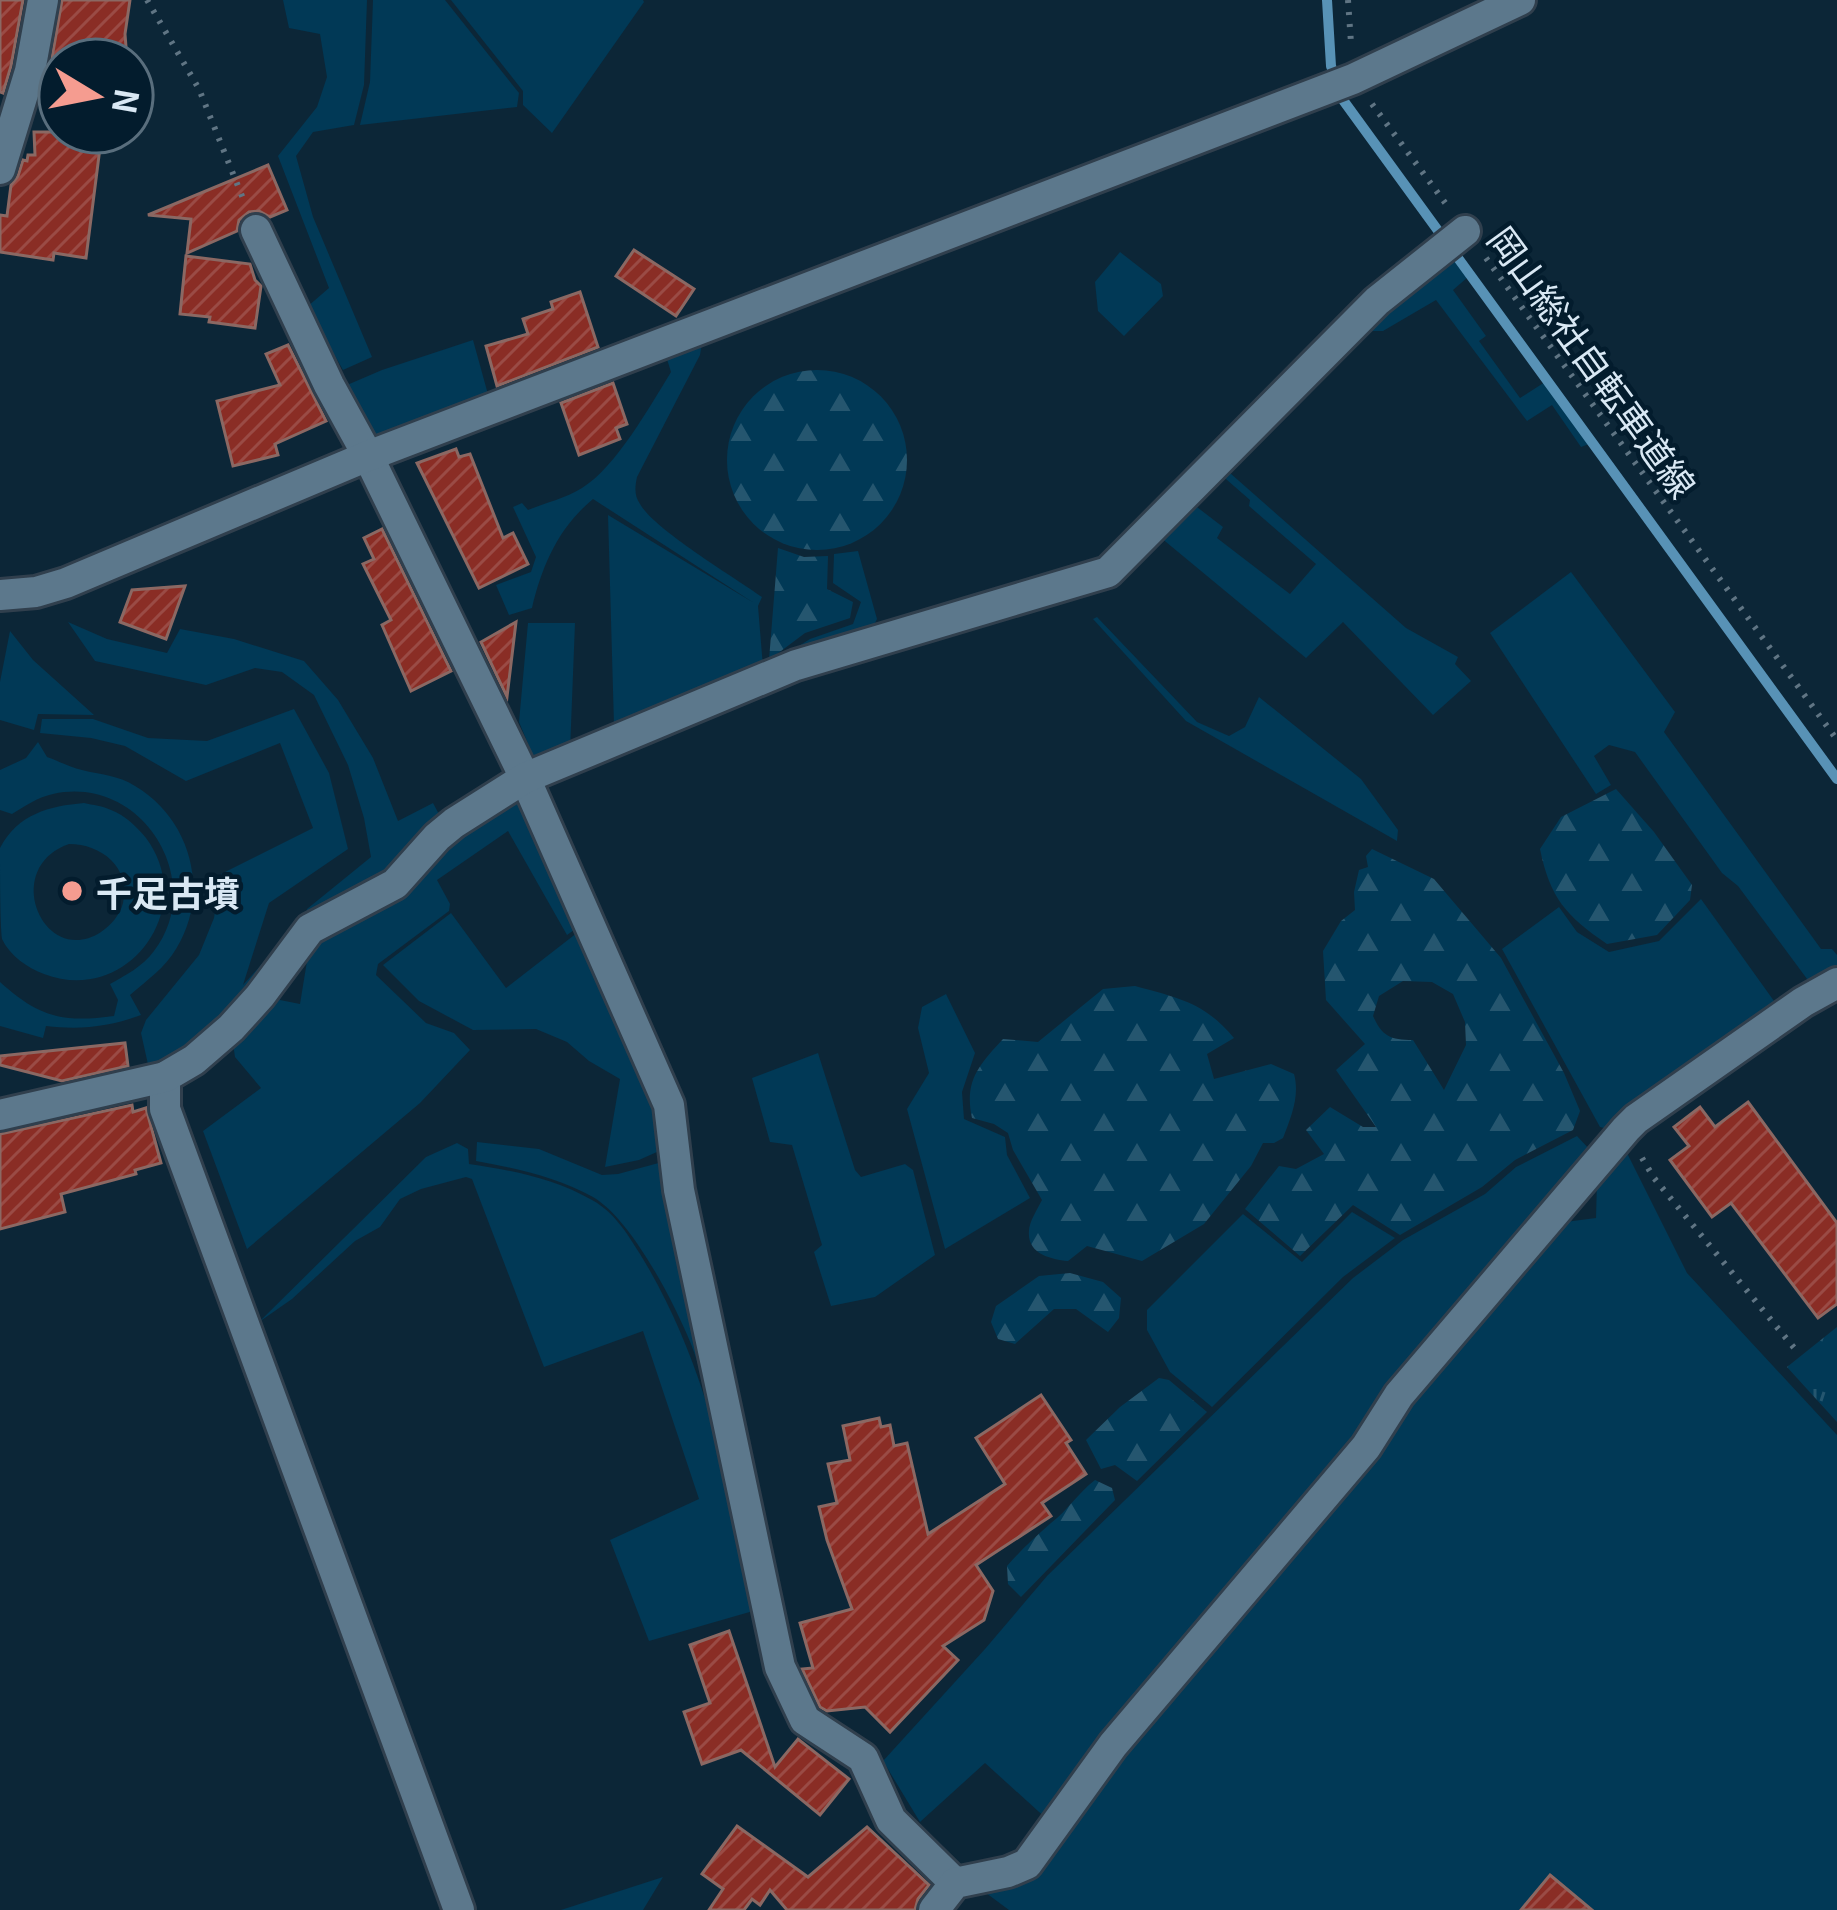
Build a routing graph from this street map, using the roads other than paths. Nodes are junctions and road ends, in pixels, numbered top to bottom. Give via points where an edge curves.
1 (43, 0) edge
2 (1520, 0) edge
3 (0, 169) edge
4 (256, 230) road end
5 (1456, 239) road end
6 (368, 456) junction
7 (0, 596) edge
8 (525, 778) junction
9 (1837, 983) edge
10 (165, 1077) junction
11 (0, 1115) edge
12 (955, 1883) junction
13 (459, 1910) edge
14 (934, 1910) edge

1 - 3 street
2 - 6 street via 1344,82
4 - 6 street
5 - 8 street via 1377,301 1108,572 796,665
6 - 7 street via 66,583
6 - 8 street
8 - 10 street via 454,823 395,884 310,929 231,1028
8 - 12 street via 669,1105 679,1190 780,1666 805,1720 863,1758 891,1820
9 - 12 street via 1626,1129 1113,1745 1027,1864
10 - 11 street
10 - 13 street via 165,1109
12 - 14 street

